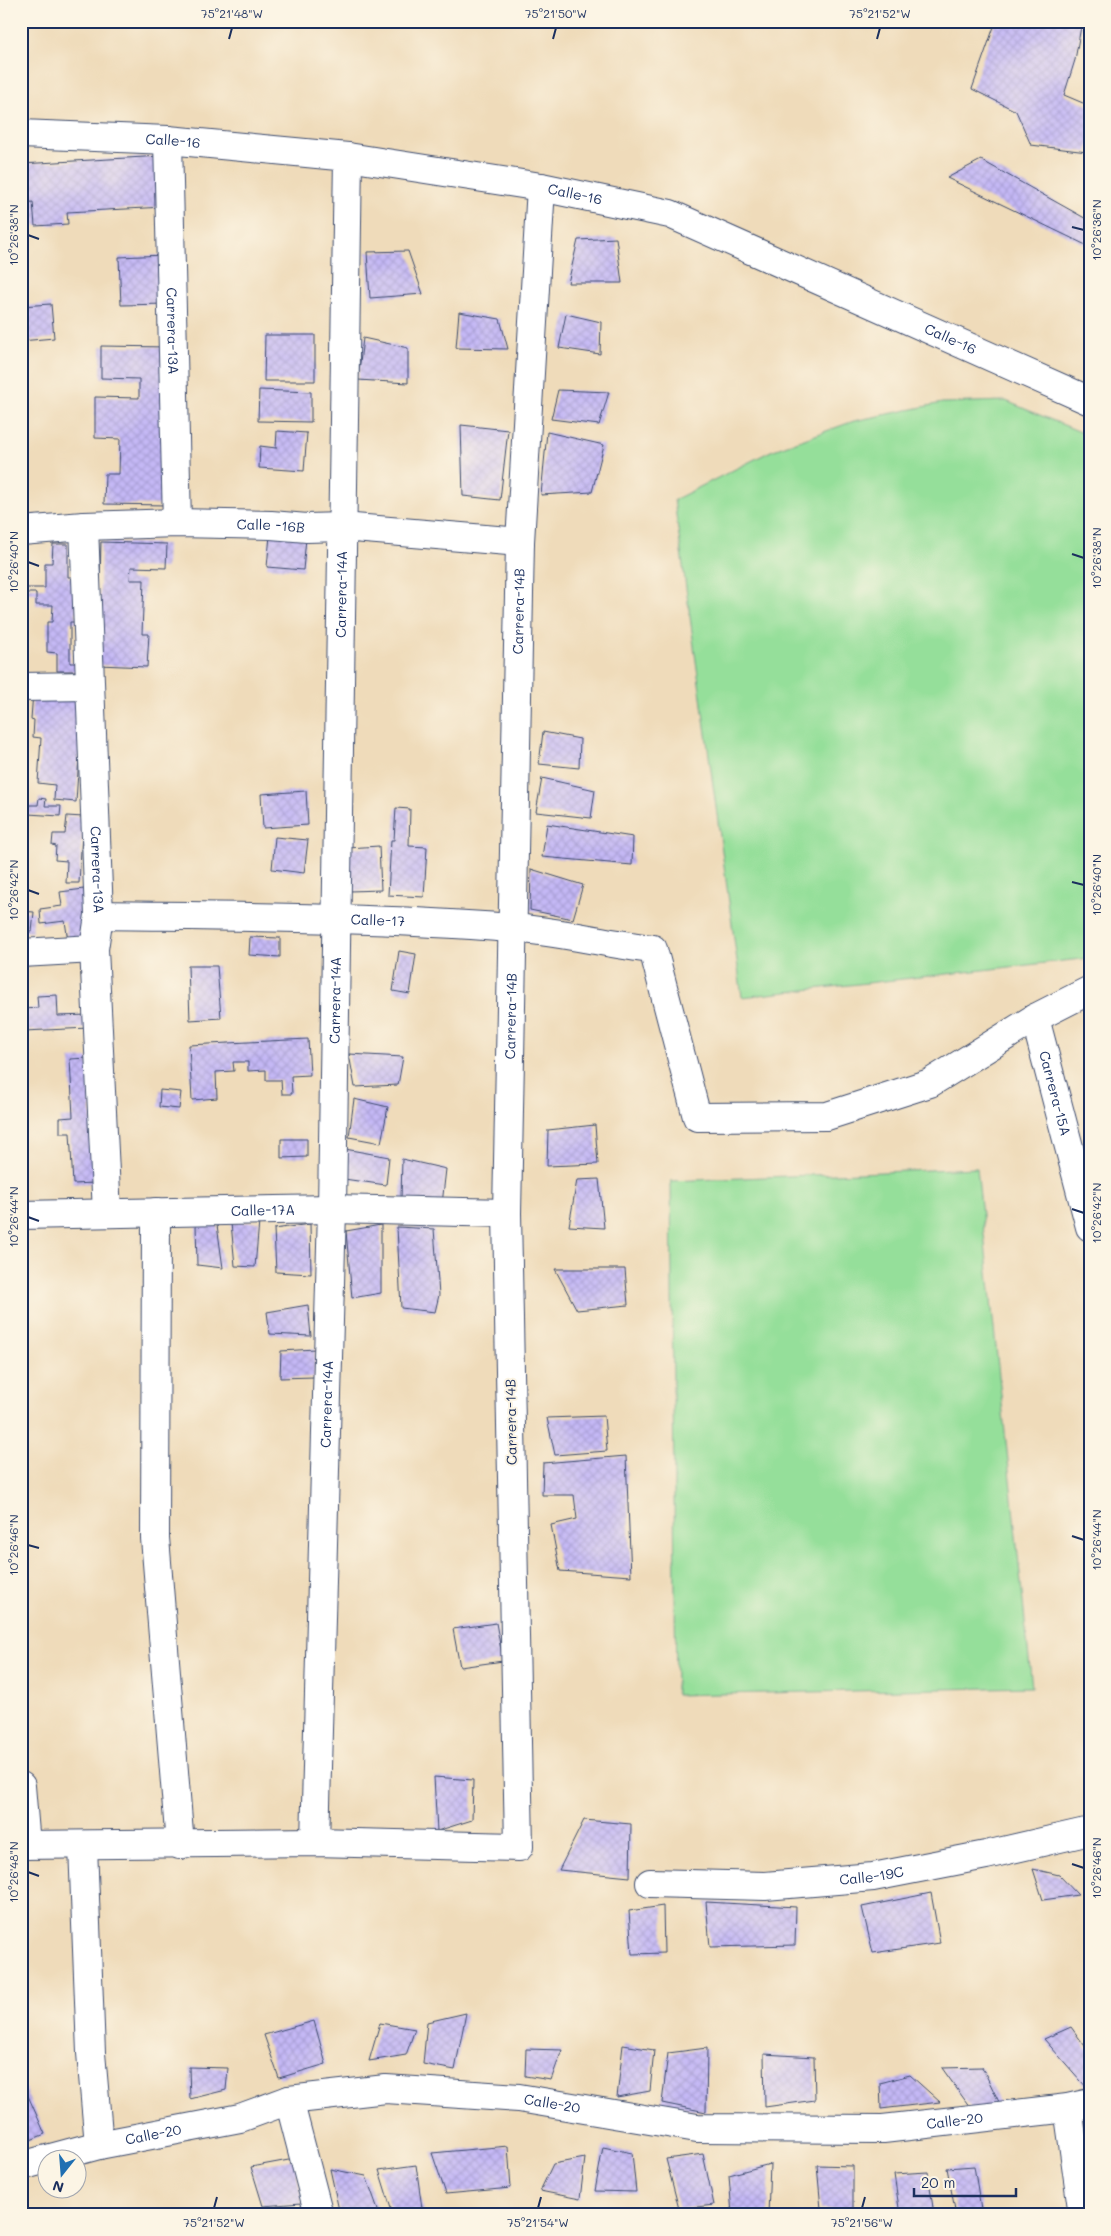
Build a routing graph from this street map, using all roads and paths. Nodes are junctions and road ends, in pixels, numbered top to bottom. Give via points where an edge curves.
1 (21, 134) edge
2 (168, 140) junction
3 (348, 157) junction
4 (541, 188) junction
5 (1090, 401) edge
6 (177, 524) junction
7 (84, 526) junction
8 (342, 527) junction
9 (21, 531) edge
10 (520, 542) junction
11 (90, 686) junction
12 (21, 687) edge
13 (99, 915) junction
14 (337, 919) junction
15 (513, 928) junction
16 (94, 949) junction
17 (21, 953) edge
18 (1090, 990) edge
19 (1035, 1018) junction
20 (332, 1209) junction
21 (156, 1212) junction
22 (107, 1213) junction
23 (507, 1213) junction
24 (21, 1215) edge
25 (1090, 1226) edge
26 (21, 1786) edge
27 (1090, 1808) edge
28 (1082, 1832) edge
29 (315, 1842) junction
30 (24, 1845) edge
31 (180, 1845) junction
32 (83, 1846) junction
33 (650, 1883) dead end
34 (289, 2100) junction
35 (1079, 2106) edge
36 (99, 2145) junction
37 (21, 2166) edge
38 (319, 2215) edge
39 (1083, 2215) edge

1 - 2 street, Calle-16
2 - 3 street, Calle-16
2 - 6 street, Carrera-13A
3 - 4 street, Calle-16
3 - 8 street, Carrera-14A
4 - 5 street, Calle-16 via 670,214
4 - 10 street, Carrera-14B
6 - 7 street, Calle -16B
6 - 8 street, Calle -16B
7 - 9 street, Calle -16B
7 - 11 street, Carrera-13A
8 - 10 street, Calle -16B
8 - 14 street, Carrera-14A
10 - 15 street, Carrera-14B
11 - 12 street
11 - 13 street, Carrera-13A
13 - 14 street, Calle-17
13 - 16 street, Carrera-13A
14 - 15 street, Calle-17
14 - 20 street, Carrera-14A
15 - 19 street, Calle-17 via 653,949 697,1117 828,1116 930,1083
15 - 23 street, Carrera-14B
16 - 17 street
16 - 22 street, Carrera-13A
18 - 19 street
19 - 25 street, Carrera-15A
20 - 21 street, Calle-17A
20 - 23 street, Calle-17A
20 - 29 street, Carrera-14A
21 - 22 street, Calle-17A
21 - 31 street via 155,1538
22 - 24 street, Calle-17A
23 - 29 street, Carrera-14B via 519,1847
26 - 30 street
27 - 28 street
28 - 33 street, Calle-19C via 873,1877 765,1886
29 - 31 street
30 - 32 street
31 - 32 street
32 - 36 street via 91,2053
34 - 35 street, Calle-20 via 386,2089 519,2098 707,2128 883,2129
34 - 36 street, Calle-20 via 240,2118
34 - 38 street
35 - 39 street
36 - 37 street, Calle-20

